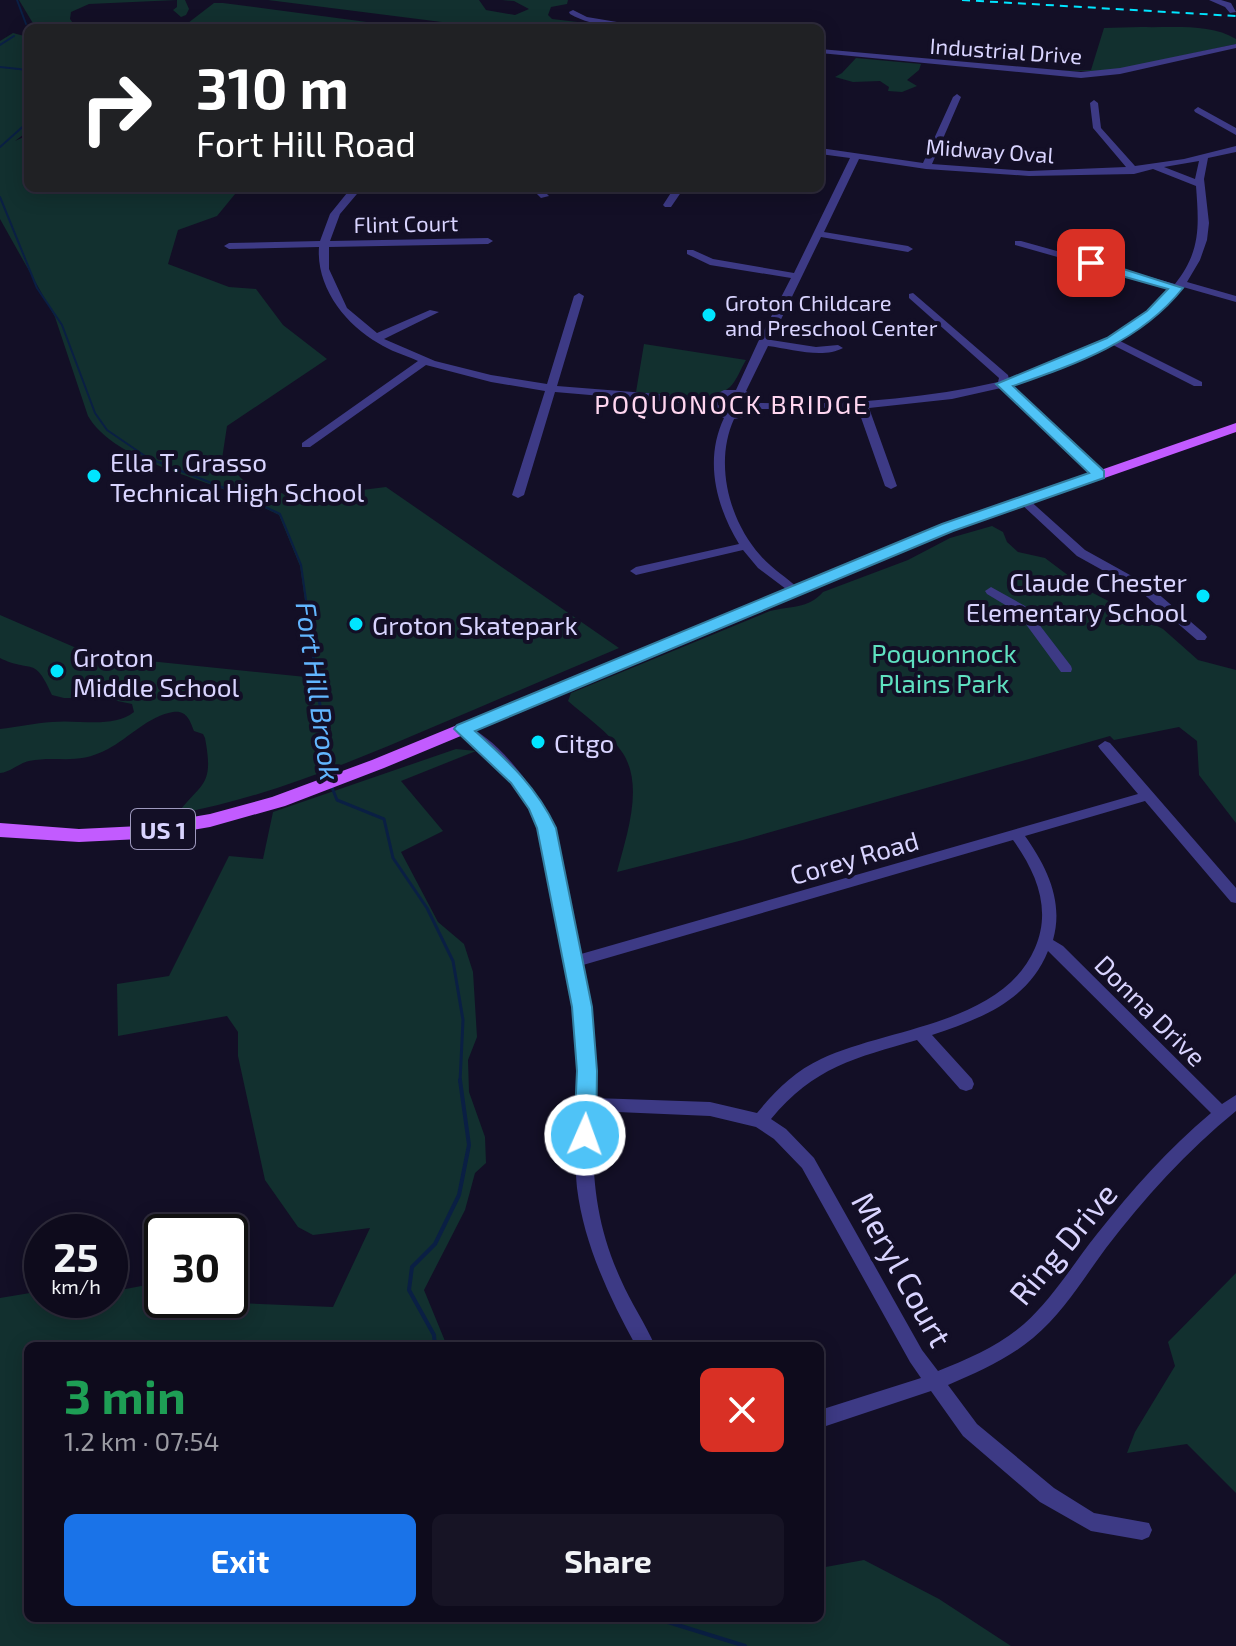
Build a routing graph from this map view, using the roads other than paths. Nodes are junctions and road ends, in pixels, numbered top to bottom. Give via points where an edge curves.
1 (1213, 0) edge
2 (573, 12) dead end
3 (1235, 16) edge
4 (621, 24) edge
5 (1236, 46) edge
6 (824, 51) edge
7 (957, 97) dead end
8 (1094, 103) dead end
9 (1198, 110) dead end
10 (1236, 132) edge
11 (1236, 149) edge
12 (824, 152) edge
13 (856, 156) junction
14 (1204, 159) junction
15 (926, 166) junction
16 (1157, 168) junction
17 (1134, 171) junction
18 (1200, 184) junction
19 (353, 192) edge
20 (540, 192) edge
21 (676, 192) edge
22 (544, 196) dead end
23 (668, 205) dead end
24 (818, 234) junction
25 (488, 241) dead end
26 (1018, 243) dead end
27 (324, 245) junction
28 (229, 246) dead end
29 (908, 249) dead end
30 (690, 252) dead end
31 (797, 276) junction
32 (1178, 285) junction
33 (579, 296) dead end
34 (913, 296) dead end
35 (1236, 299) edge
36 (434, 312) dead end
37 (376, 337) junction
38 (1112, 341) junction
39 (763, 342) junction
40 (838, 348) dead end
41 (425, 361) junction
42 (1003, 384) junction
43 (1198, 384) dead end
44 (551, 388) junction
45 (740, 393) junction
46 (712, 402) junction
47 (862, 405) junction
48 (755, 406) junction
49 (730, 416) junction
50 (1235, 428) edge
51 (306, 445) dead end
52 (1099, 475) junction
53 (891, 486) dead end
54 (518, 495) dead end
55 (1023, 500) junction
56 (745, 546) junction
57 (636, 571) dead end
58 (991, 591) dead end
59 (789, 593) junction
60 (1201, 637) dead end
61 (1066, 669) dead end
62 (463, 729) junction
63 (1105, 746) dead end
64 (1147, 796) junction
65 (0, 830) edge
66 (1017, 835) junction
67 (1236, 898) edge
68 (1046, 943) junction
69 (574, 962) junction
70 (920, 1032) junction
71 (966, 1084) dead end
72 (586, 1104) junction
73 (1229, 1107) edge
74 (760, 1121) junction
75 (644, 1342) edge
76 (931, 1380) junction
77 (824, 1418) edge
78 (1142, 1530) dead end

1 - 3 street via 1230,6
2 - 4 street
5 - 6 street, Industrial Drive via 1081,75
7 - 15 street
8 - 17 street via 1097,128
9 - 10 street
11 - 14 street, Midway Oval
12 - 13 street, Midway Oval
13 - 15 street, Midway Oval
13 - 24 street
14 - 16 street, Midway Oval
14 - 18 street
15 - 17 street, Midway Oval via 1022,176
16 - 17 street, Midway Oval
16 - 18 street, Midway Oval
18 - 32 street via 1205,207 1201,247
19 - 27 street via 337,211
20 - 22 street
21 - 23 street
24 - 29 street
24 - 31 street
25 - 27 street, Flint Court
26 - 32 street
27 - 28 street, Flint Court
27 - 37 street via 323,266 333,296
30 - 31 street via 710,262
31 - 39 street
32 - 35 street
32 - 38 street via 1152,314
33 - 44 street
34 - 42 street via 1004,377
36 - 37 street
37 - 41 street
38 - 42 street
38 - 43 street
39 - 40 street
39 - 45 street
41 - 44 street via 480,378
41 - 51 street
42 - 47 street
42 - 52 street
44 - 46 street
44 - 54 street
45 - 46 street via 722,393
45 - 48 street via 752,398
46 - 49 street via 717,412
47 - 48 street
47 - 53 street
48 - 49 street via 747,414
49 - 56 street via 719,452 721,480
50 - 52 main road, US 1
52 - 55 main road, US 1
55 - 59 main road, US 1
55 - 60 street via 1081,553 1144,588
56 - 57 street
56 - 59 street via 768,578
58 - 61 street via 1021,609
59 - 62 main road, US 1
62 - 65 main road, US 1 via 342,779 240,813 154,831 77,835
62 - 69 street via 512,772 541,813
63 - 64 street
64 - 66 street, Corey Road
64 - 67 street
66 - 68 street via 1040,869 1048,893
66 - 69 street, Corey Road
68 - 70 street via 1032,970 1005,996
68 - 73 street, Donna Drive
69 - 72 street via 585,1036
70 - 71 street
70 - 74 street via 828,1062 777,1099
72 - 74 street, Meryl Court via 710,1109
72 - 75 street via 584,1165 597,1236 610,1278
73 - 76 street, Ring Drive via 1112,1227 1049,1312 1014,1342 976,1364
74 - 76 street, Meryl Court via 808,1163
76 - 77 street, Ring Drive
76 - 78 street, Meryl Court via 970,1430 1047,1495 1091,1522

